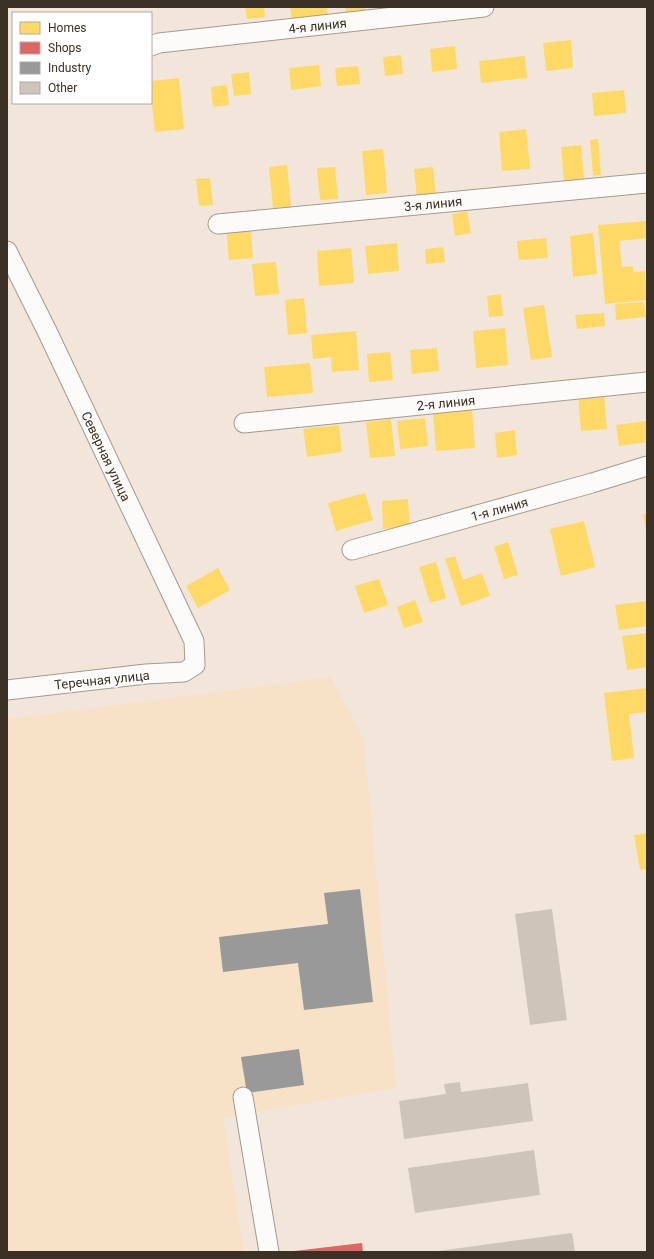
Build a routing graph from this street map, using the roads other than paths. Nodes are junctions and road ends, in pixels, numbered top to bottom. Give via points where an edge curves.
1 (484, 7) edge
2 (152, 46) edge
3 (647, 183) edge
4 (218, 224) dead end
5 (7, 251) edge
6 (647, 382) edge
7 (244, 423) dead end
8 (647, 466) edge
9 (352, 550) dead end
10 (195, 665) joint
11 (7, 690) edge
12 (243, 1097) dead end
13 (269, 1252) edge

1 - 2 street, 4-я линия
3 - 4 street, 3-я линия
5 - 10 street, Северная улица via 194,641
6 - 7 street, 2-я линия
8 - 9 street, 1-я линия
10 - 11 street, Теречная улица via 184,672
12 - 13 street

